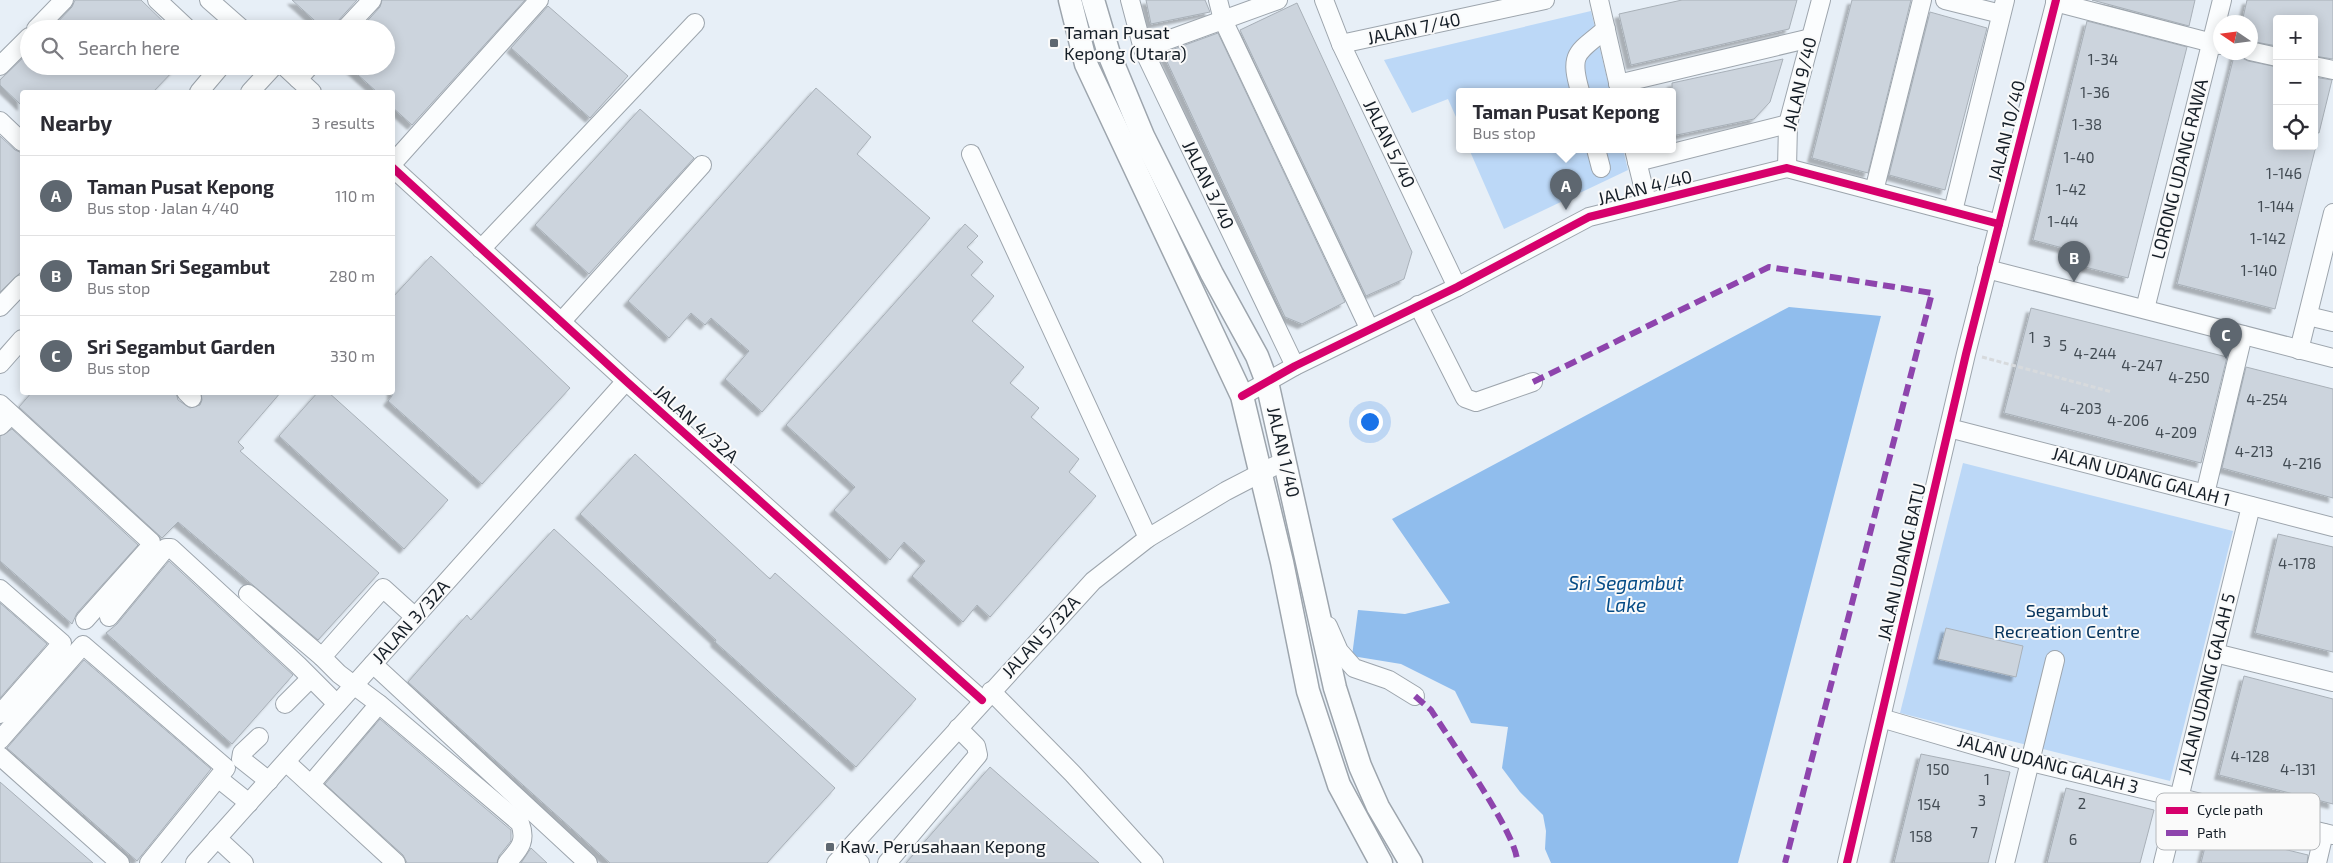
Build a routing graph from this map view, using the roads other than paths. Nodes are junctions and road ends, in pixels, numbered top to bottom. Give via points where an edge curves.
1 (64, 0) edge
2 (157, 0) edge
3 (209, 0) edge
4 (372, 0) edge
5 (539, 0) edge
6 (1070, 0) edge
7 (1093, 0) edge
8 (1130, 0) edge
9 (1218, 0) edge
10 (1278, 0) edge
11 (1324, 0) edge
12 (1545, 0) edge
13 (1599, 0) edge
14 (1821, 0) edge
15 (1922, 0) edge
16 (1945, 0) edge
17 (2222, 0) edge
18 (2056, 1) edge
19 (2003, 7) edge
20 (2220, 15) edge
21 (45, 20) edge
22 (178, 20) edge
23 (232, 20) edge
24 (353, 20) edge
25 (1223, 20) junction
26 (694, 23) dead end
27 (1606, 29) junction
28 (1811, 38) junction
29 (2213, 43) edge
30 (1341, 44) junction
31 (20, 45) edge
32 (1143, 48) junction
33 (2258, 53) edge
34 (2213, 55) edge
35 (2273, 56) edge
36 (0, 66) edge
37 (2318, 67) edge
38 (2333, 70) edge
39 (214, 75) edge
40 (266, 75) edge
41 (305, 75) edge
42 (1579, 88) edge
43 (1619, 88) edge
44 (202, 90) edge
45 (252, 90) edge
46 (311, 90) edge
47 (0, 121) edge
48 (1788, 124) junction
49 (20, 140) edge
50 (1676, 147) edge
51 (1597, 153) edge
52 (971, 154) dead end
53 (1636, 155) edge
54 (395, 163) edge
55 (702, 165) dead end
56 (1601, 168) dead end
57 (1787, 168) junction
58 (395, 169) edge
59 (1874, 191) junction
60 (1648, 202) junction
61 (1954, 211) junction
62 (2333, 213) edge
63 (1999, 224) junction
64 (2329, 244) edge
65 (481, 248) junction
66 (1987, 269) junction
67 (20, 286) edge
68 (1457, 287) junction
69 (1418, 305) junction
70 (0, 307) edge
71 (2145, 309) junction
72 (2308, 316) junction
73 (561, 322) junction
74 (2333, 322) edge
75 (1369, 328) junction
76 (2243, 335) junction
77 (20, 341) edge
78 (2299, 350) junction
79 (2333, 358) edge
80 (0, 364) edge
81 (1295, 366) junction
82 (626, 381) junction
83 (1267, 382) junction
84 (1533, 382) dead end
85 (1242, 396) junction
86 (4, 415) edge
87 (1949, 428) junction
88 (1286, 460) junction
89 (1262, 472) junction
90 (2205, 494) junction
91 (2251, 506) junction
92 (2333, 527) edge
93 (1148, 538) junction
94 (0, 589) edge
95 (248, 594) dead end
96 (1314, 599) junction
97 (109, 617) dead end
98 (415, 617) junction
99 (85, 620) dead end
100 (2215, 653) junction
101 (322, 657) junction
102 (2055, 660) dead end
103 (373, 664) junction
104 (310, 679) junction
105 (2333, 682) edge
106 (354, 685) junction
107 (987, 696) junction
108 (1415, 696) dead end
109 (285, 704) dead end
110 (337, 704) junction
111 (379, 704) junction
112 (0, 714) edge
113 (1881, 718) junction
114 (958, 728) junction
115 (259, 738) dead end
116 (0, 740) edge
117 (0, 756) edge
118 (286, 762) junction
119 (2031, 762) junction
120 (0, 771) edge
121 (219, 780) junction
122 (269, 780) junction
123 (311, 784) junction
124 (2158, 793) edge
125 (2180, 793) edge
126 (248, 803) junction
127 (2328, 834) edge
128 (217, 838) junction
129 (2166, 850) edge
130 (841, 857) edge
131 (104, 863) edge
132 (120, 863) edge
133 (149, 863) edge
134 (195, 863) edge
135 (244, 863) edge
136 (396, 863) edge
137 (506, 863) edge
138 (588, 863) edge
139 (860, 863) edge
140 (887, 863) edge
141 (1154, 863) edge
142 (1381, 863) edge
143 (1411, 863) edge
144 (1847, 863) edge
145 (2005, 863) edge
146 (2163, 863) edge
147 (2317, 863) edge

1 - 21 street
2 - 22 street
3 - 23 street
4 - 24 street
5 - 54 street
6 - 85 main road, JALAN 1/40 via 1086,64
7 - 83 main road, JALAN 1/40 via 1109,54 1143,136
8 - 32 street, JALAN 3/40
9 - 25 street
10 - 25 street
11 - 30 street, JALAN 5/40
12 - 30 street, JALAN 7/40
13 - 27 street
14 - 28 street, JALAN 9/40
15 - 59 street
16 - 19 street
17 - 20 street, LORONG UDANG RAWA
18 - 29 street
18 - 63 street, JALAN 10/40
19 - 61 street, JALAN 10/40
25 - 32 street
25 - 75 street
26 - 65 street
27 - 42 street via 1580,50 1575,59 1574,71
27 - 43 street
28 - 43 street
28 - 48 street, JALAN 9/40
30 - 68 street, JALAN 5/40
31 - 36 street
32 - 81 street, JALAN 3/40
33 - 35 street
34 - 71 street, LORONG UDANG RAWA
37 - 38 street
39 - 44 street
40 - 45 street
41 - 46 street
47 - 49 street
48 - 50 street
48 - 57 street, JALAN 9/40
51 - 56 street
52 - 93 street
53 - 60 street
55 - 73 street
57 - 59 street, JALAN 4/40
57 - 60 street, JALAN 4/40
58 - 65 street, JALAN 4/32A
59 - 61 street, JALAN 4/40
60 - 68 street, JALAN 4/40 via 1589,217
61 - 63 street, JALAN 4/40
62 - 64 street
63 - 66 street, JALAN 10/40
64 - 72 street
65 - 73 street, JALAN 4/32A
66 - 71 street
66 - 87 street, JALAN UDANG BATU
67 - 70 street
68 - 69 street, JALAN 4/40
69 - 75 street, JALAN 4/40
69 - 84 street via 1465,398 1476,402
71 - 76 street
72 - 74 street
72 - 78 street
73 - 82 street, JALAN 4/32A
75 - 81 street, JALAN 4/40
76 - 78 street
76 - 90 street
77 - 80 street
78 - 79 street
81 - 83 street, JALAN 4/40
82 - 98 street, JALAN 3/32A
82 - 107 street, JALAN 4/32A
83 - 85 street, JALAN 4/40
83 - 88 main road, JALAN 1/40
85 - 89 main road, JALAN 1/40
86 - 99 street via 151,542
87 - 90 street, JALAN UDANG GALAH 1
87 - 113 street, JALAN UDANG BATU
88 - 89 street, JALAN 5/32A
88 - 96 main road, JALAN 1/40
89 - 93 street, JALAN 5/32A
89 - 142 main road, JALAN 1/40 via 1308,691 1339,785
90 - 91 street, JALAN UDANG GALAH 1
91 - 92 street, JALAN UDANG GALAH 1
91 - 100 street, JALAN UDANG GALAH 5
93 - 107 street, JALAN 5/32A via 1093,581
94 - 112 street via 62,643
95 - 101 street
96 - 108 street via 1339,651 1354,668 1389,680
96 - 143 main road, JALAN 1/40 via 1335,688 1360,766 1378,807
97 - 104 street via 166,548 170,548
98 - 101 street via 383,588
98 - 103 street, JALAN 3/32A
100 - 105 street
100 - 125 street, JALAN UDANG GALAH 5
101 - 106 street
102 - 119 street
103 - 106 street, JALAN 3/32A
103 - 138 street
104 - 109 street
104 - 110 street
106 - 110 street, JALAN 3/32A
106 - 111 street
107 - 114 street, JALAN 5/32A
107 - 141 street, JALAN 4/32A via 1073,774
110 - 118 street, JALAN 3/32A
111 - 123 street
111 - 137 street via 520,823 524,835 519,849
113 - 119 street, JALAN UDANG GALAH 3
113 - 144 street, JALAN UDANG BATU
114 - 130 street, JALAN 5/32A
114 - 140 street via 976,746 978,755
115 - 122 street via 241,759
116 - 121 street via 83,645 225,765 225,772
117 - 132 street
118 - 122 street, JALAN 3/32A
118 - 123 street
119 - 124 street, JALAN UDANG GALAH 3
119 - 145 street
120 - 131 street
121 - 126 street
121 - 133 street
122 - 126 street, JALAN 3/32A
123 - 136 street
126 - 128 street, JALAN 3/32A
127 - 147 street
128 - 134 street, JALAN 3/32A
128 - 135 street
129 - 146 street, JALAN UDANG GALAH 5
130 - 139 street

